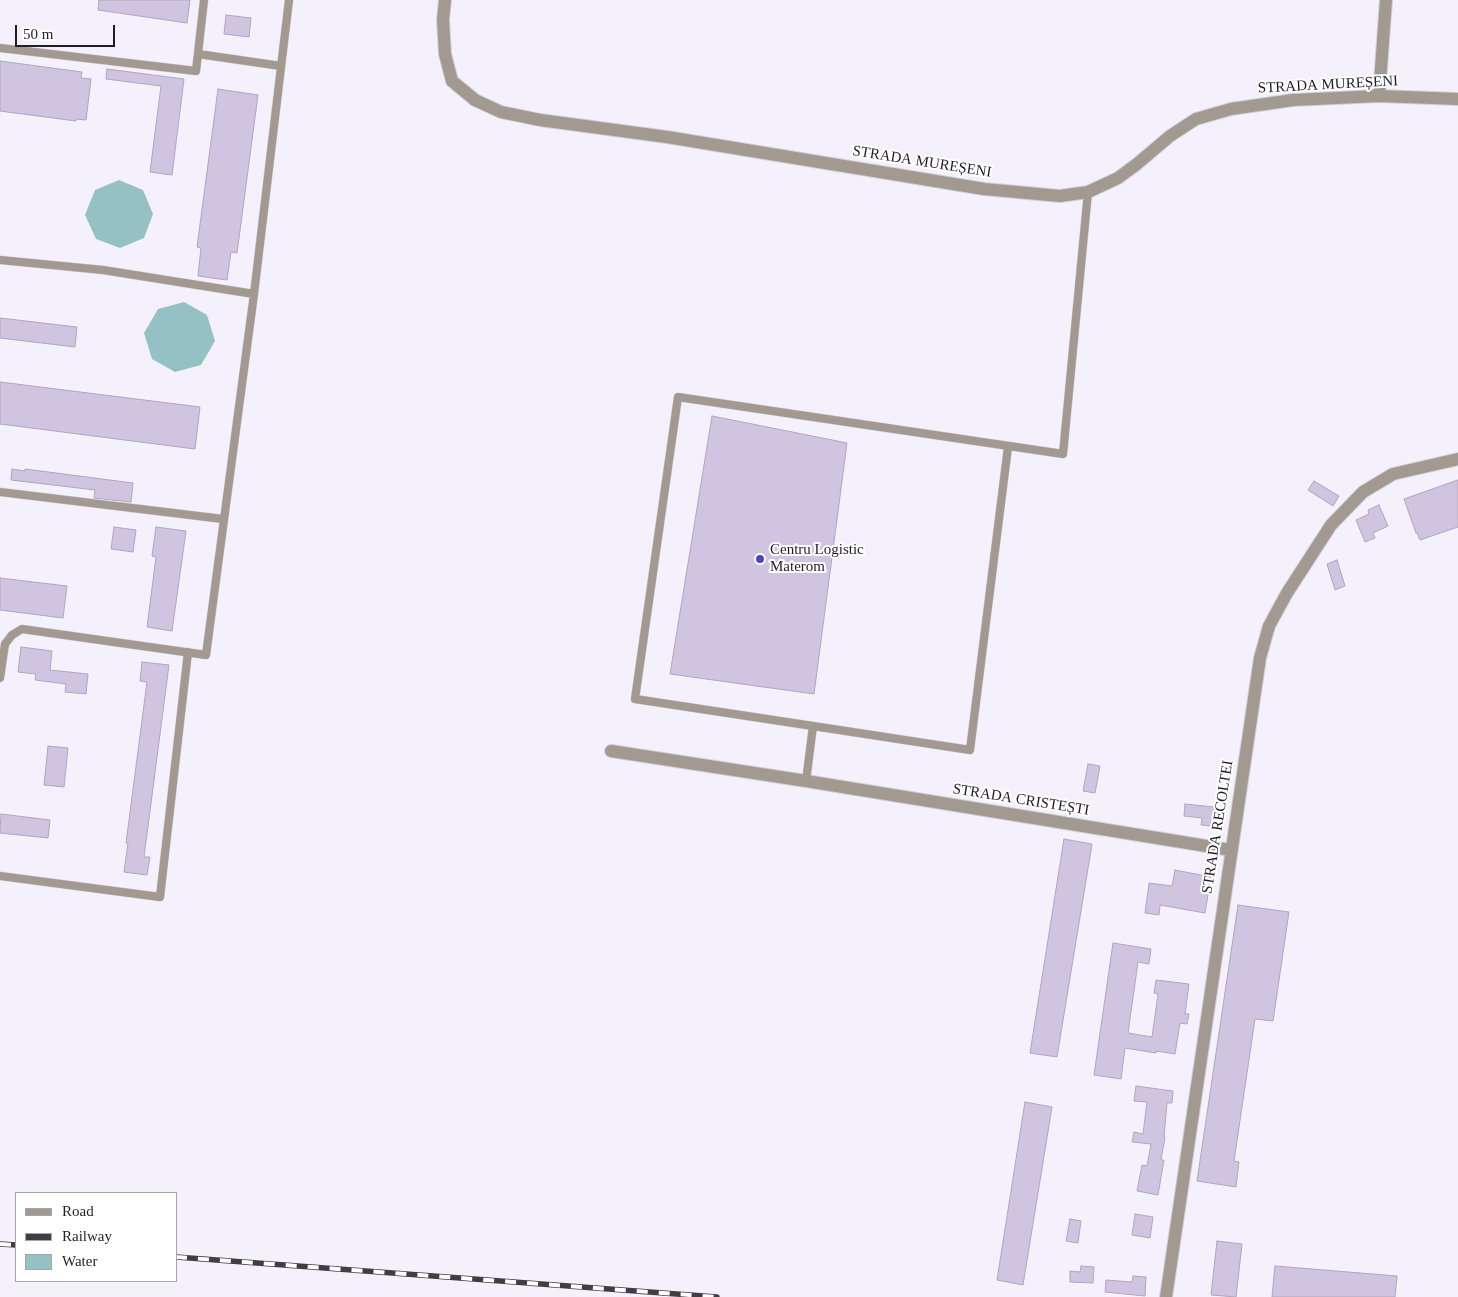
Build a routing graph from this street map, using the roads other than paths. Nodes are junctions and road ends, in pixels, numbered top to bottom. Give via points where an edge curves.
1 (204, 0) edge
2 (289, 0) edge
3 (445, 0) edge
4 (1386, 0) edge
5 (0, 48) edge
6 (198, 54) junction
7 (281, 66) junction
8 (1379, 96) junction
9 (1458, 99) edge
10 (1088, 192) junction
11 (0, 260) edge
12 (254, 294) junction
13 (1008, 447) junction
14 (1458, 459) edge
15 (0, 492) edge
16 (223, 519) junction
17 (188, 652) junction
18 (0, 678) edge
19 (813, 726) junction
20 (611, 750) dead end
21 (806, 781) junction
22 (1231, 850) junction
23 (0, 876) edge
24 (1166, 1297) edge

1 - 6 lane
2 - 7 lane
3 - 10 street, STRADA MUREȘENI via 445,54 452,81 475,100 501,112 984,188 1060,196
4 - 8 street
5 - 6 lane via 196,71
6 - 7 lane
7 - 12 lane
8 - 9 street, STRADA MUREȘENI
8 - 10 street, STRADA MUREȘENI via 1284,102 1231,109 1196,119 1118,178
10 - 13 lane via 1063,454
11 - 12 lane via 104,270
12 - 16 lane
13 - 19 lane via 970,750
13 - 19 lane via 678,397 635,699
14 - 22 street, STRADA RECOLTEI via 1392,474 1363,492 1331,525 1287,593 1269,626 1260,658
15 - 16 lane
16 - 17 lane via 206,655
17 - 18 lane via 22,630 5,644
17 - 23 lane via 160,898
19 - 21 lane
20 - 21 street, STRADA CRISTEȘTI
21 - 22 street, STRADA CRISTEȘTI
22 - 24 street, STRADA RECOLTEI

